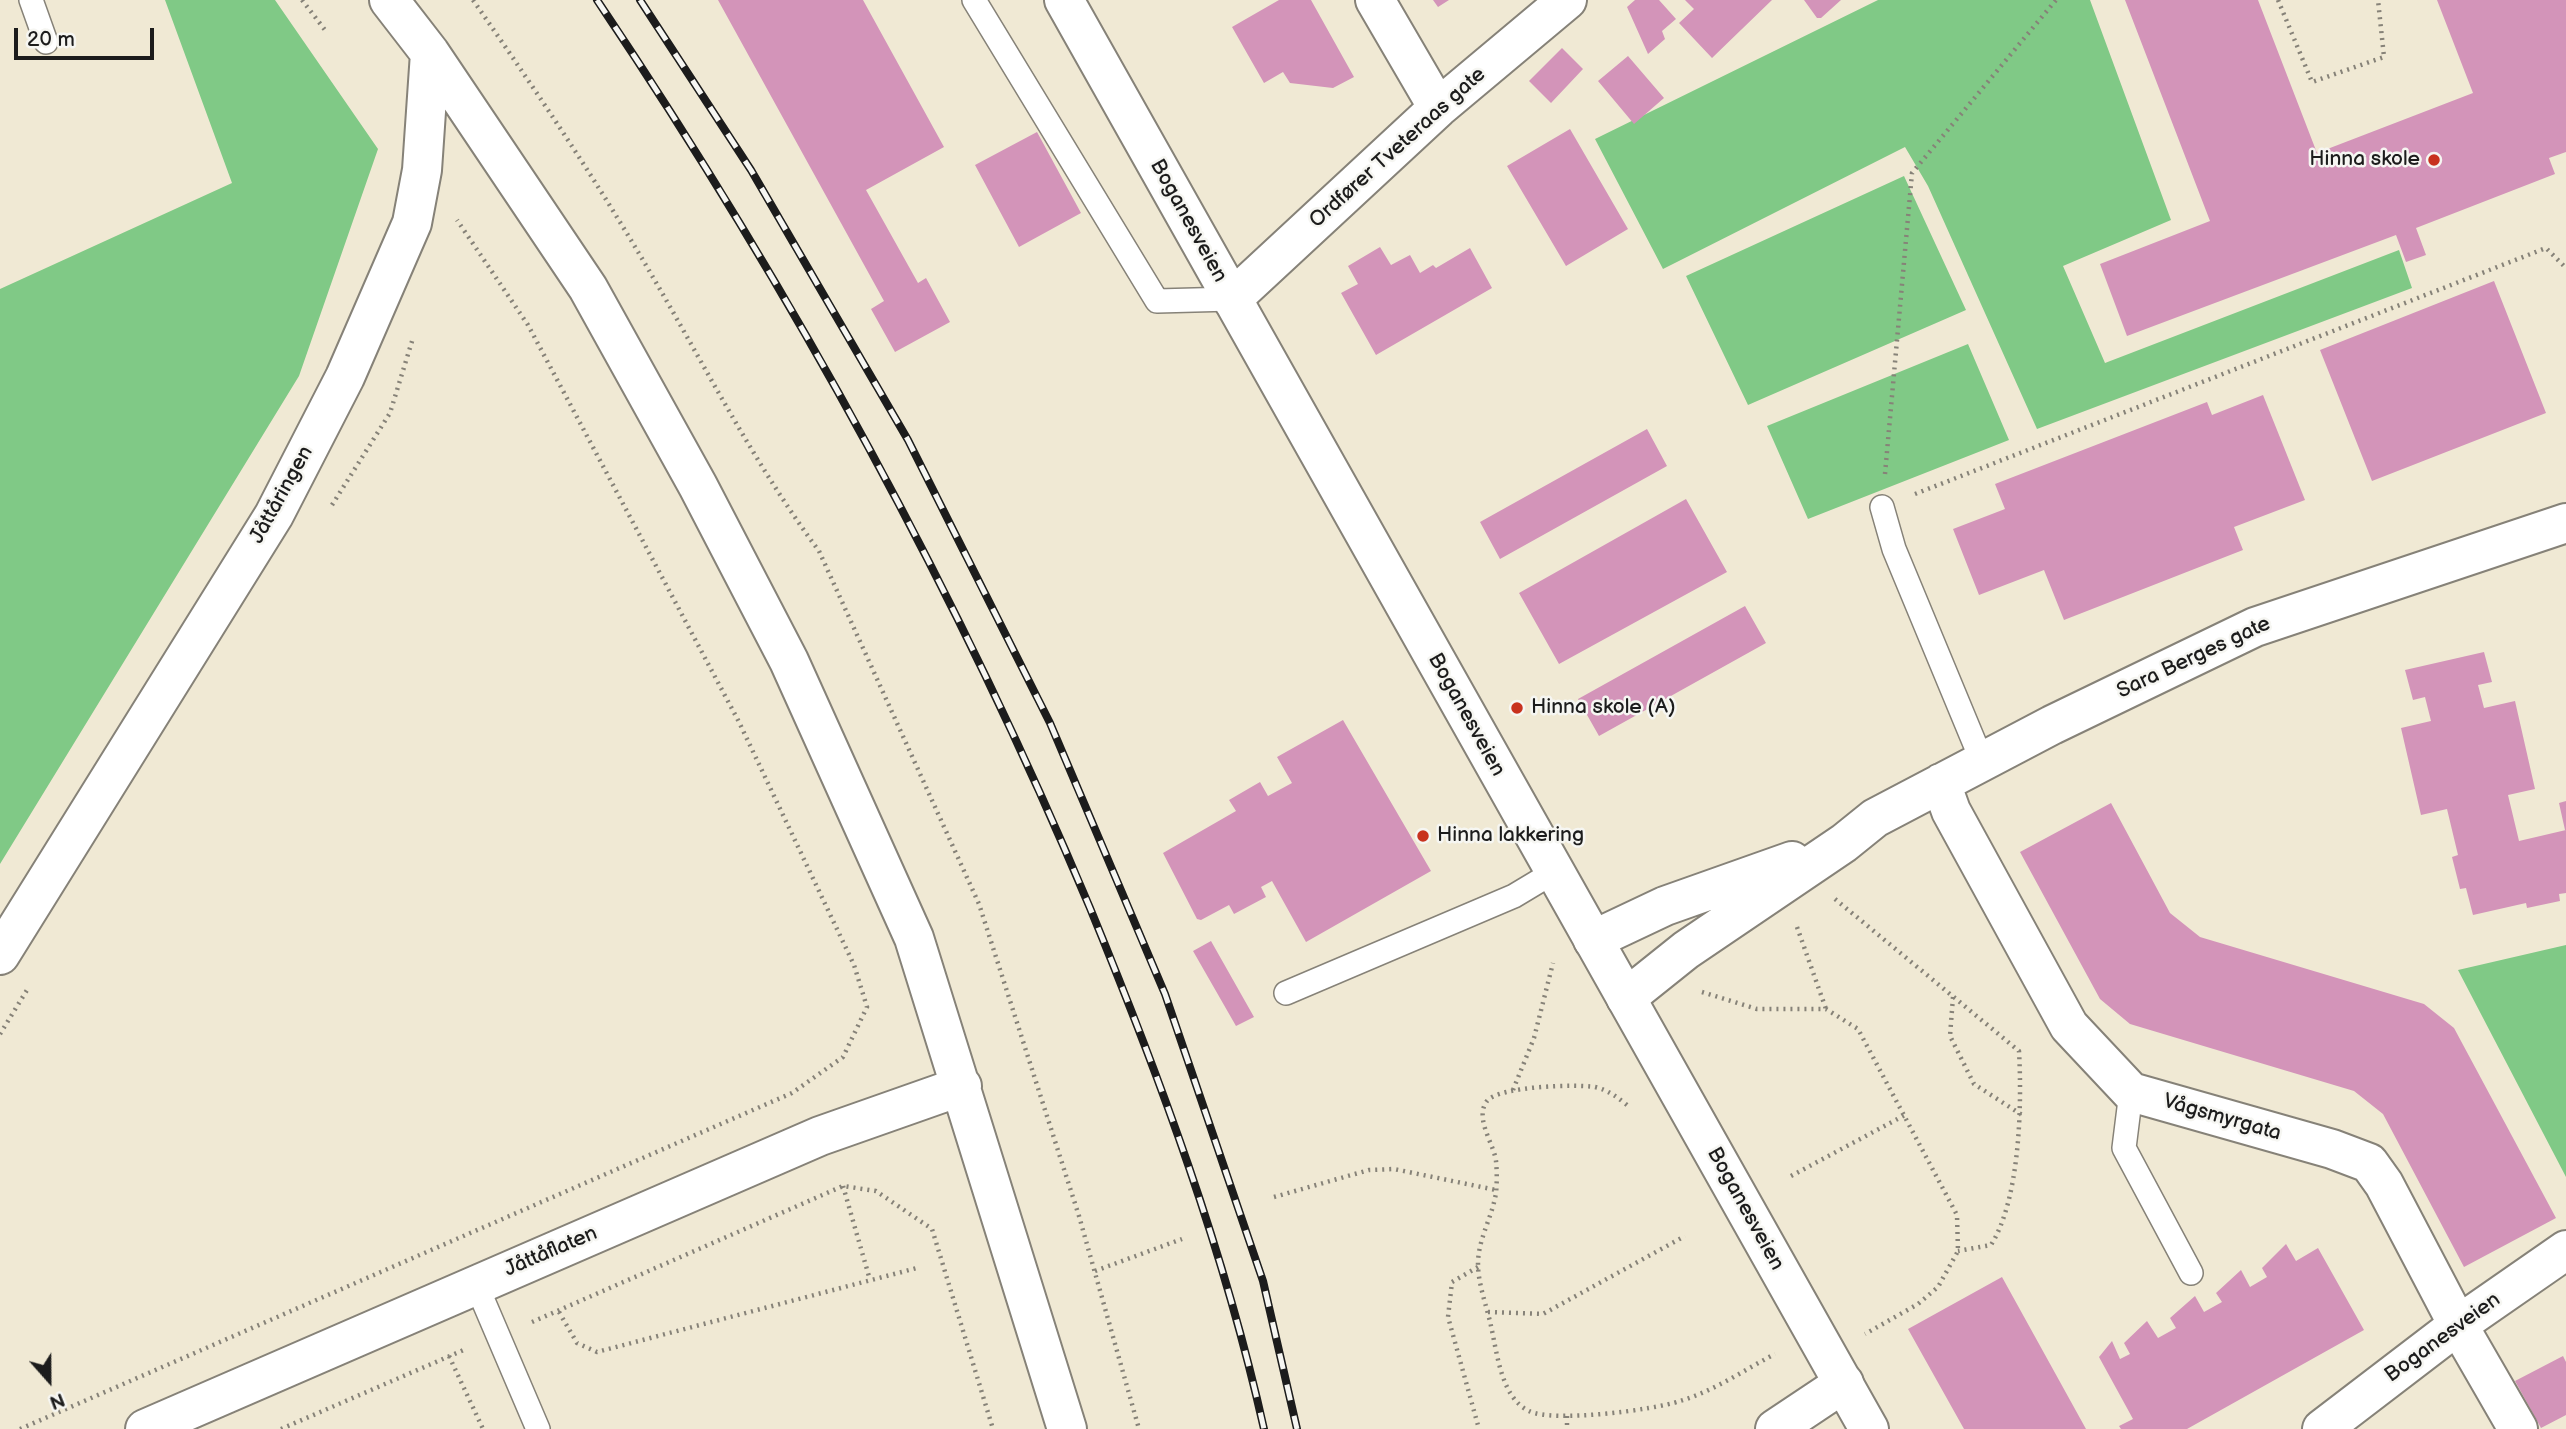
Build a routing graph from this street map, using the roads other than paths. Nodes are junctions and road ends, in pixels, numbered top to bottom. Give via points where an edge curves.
1 (31, 0) edge
2 (389, 0) edge
3 (974, 0) edge
4 (1064, 0) edge
5 (1375, 0) edge
6 (1567, 0) edge
7 (46, 42) dead end
8 (430, 54) junction
9 (1438, 108) junction
10 (1232, 299) junction
11 (1882, 507) road end
12 (2566, 523) edge
13 (1982, 761) junction
14 (1941, 783) junction
15 (1844, 843) junction
16 (1554, 872) junction
17 (1593, 940) junction
18 (0, 955) edge
19 (1286, 993) dead end
20 (1626, 998) junction
21 (962, 1086) junction
22 (2131, 1092) junction
23 (2566, 1250) edge
24 (2191, 1273) dead end
25 (476, 1284) junction
26 (2458, 1325) junction
27 (1844, 1383) junction
28 (145, 1429) edge
29 (538, 1429) edge
30 (1068, 1429) edge
31 (1775, 1429) edge
32 (1869, 1429) edge
33 (2322, 1429) edge
34 (2518, 1429) edge

1 - 7 lane
2 - 8 street
3 - 10 lane via 1157,301
4 - 10 street, Boganesveien
5 - 9 street
6 - 9 street, Ordfører Tveteraas gate
8 - 18 street, Jåttåringen via 422,170 412,223 345,377 274,515
8 - 21 street via 588,288 789,661 914,938
9 - 10 street, Ordfører Tveteraas gate
10 - 16 street, Boganesveien
11 - 13 lane via 1894,549
12 - 13 street, Sara Berges gate via 2255,627
13 - 14 street, Sara Berges gate
14 - 15 street, Sara Berges gate via 1875,818
14 - 22 street via 1951,811 2069,1026
15 - 17 street, Sara Berges gate via 1665,906
15 - 20 street, Sara Berges gate via 1686,950
16 - 17 street, Boganesveien
16 - 19 lane via 1514,896
17 - 20 street, Boganesveien
20 - 27 street, Boganesveien
21 - 25 street, Jåttåflaten via 820,1136
21 - 30 street
22 - 24 lane via 2124,1148
22 - 26 street, Vågsmyrgata via 2369,1163
23 - 26 street, Boganesveien
25 - 28 street, Jåttåflaten
25 - 29 lane
26 - 33 street, Boganesveien
26 - 34 street, Vågsmyrgata
27 - 31 street
27 - 32 street, Boganesveien

